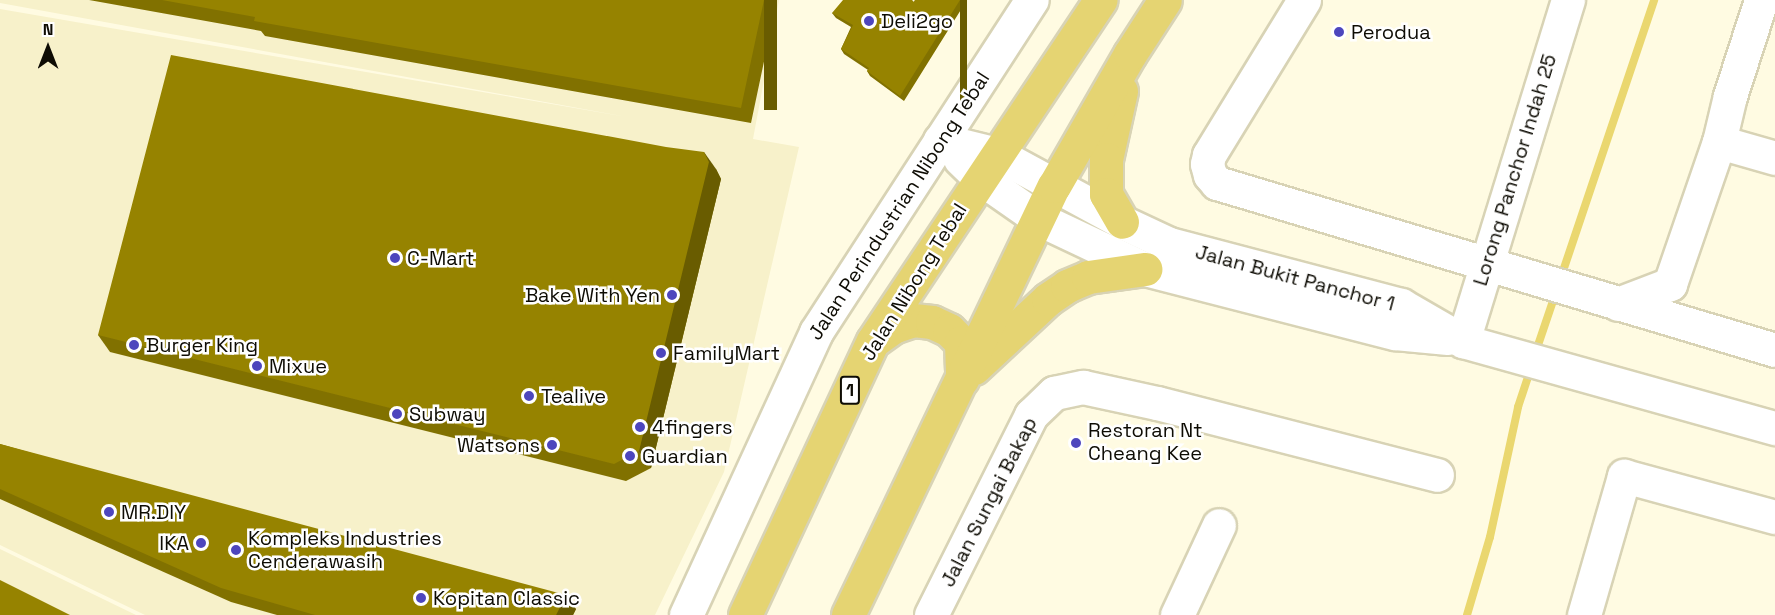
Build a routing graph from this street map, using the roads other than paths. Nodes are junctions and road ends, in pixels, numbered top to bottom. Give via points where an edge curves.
1 (1032, 0) edge
2 (1100, 0) edge
3 (1165, 0) edge
4 (1304, 0) edge
5 (1568, 0) edge
6 (1761, 0) edge
7 (1130, 54) junction
8 (940, 140) junction
9 (1719, 142) junction
10 (1775, 158) edge
11 (989, 166) junction
12 (1054, 186) junction
13 (1040, 219) junction
14 (1122, 222) junction
15 (1496, 267) junction
16 (1145, 269) junction
17 (1618, 304) junction
18 (873, 341) junction
19 (1464, 341) junction
20 (1775, 350) edge
21 (962, 379) junction
22 (1775, 428) edge
23 (1437, 475) dead end
24 (1775, 517) edge
25 (1219, 525) dead end
26 (686, 615) edge
27 (745, 615) edge
28 (848, 615) edge
29 (931, 615) edge
30 (1177, 615) edge
31 (1584, 615) edge

1 - 8 street, Jalan Perindustrian Nibong Tebal
2 - 11 highway, Jalan Nibong Tebal / 1
3 - 7 highway
4 - 15 street via 1213,147 1207,164 1210,175 1218,183
5 - 15 street, Lorong Panchor Indah 25
6 - 9 street
7 - 12 highway
7 - 14 highway via 1106,159 1106,194
8 - 11 street
8 - 26 street, Jalan Perindustrian Nibong Tebal via 816,332
9 - 10 street
9 - 17 street via 1670,284
11 - 12 street, Jalan Bukit Panchor 1
11 - 13 street
11 - 18 highway, Jalan Nibong Tebal / 1
12 - 13 highway
12 - 14 street, Jalan Bukit Panchor 1
13 - 16 street
13 - 21 highway
14 - 19 street, Jalan Bukit Panchor 1 via 1169,244 1401,305
15 - 17 street
15 - 19 street, Lorong Panchor Indah 25
16 - 19 street via 1395,333
16 - 21 highway via 1088,277 1066,286
17 - 20 street
18 - 21 highway via 893,327 913,320 932,322 949,330 961,342
18 - 27 highway, Jalan Nibong Tebal / 1
19 - 22 street, Jalan Bukit Panchor 1
21 - 28 highway
23 - 29 street, Jalan Sungai Bakap via 1083,387 1054,393 1031,415
24 - 31 street via 1624,476
25 - 30 street

